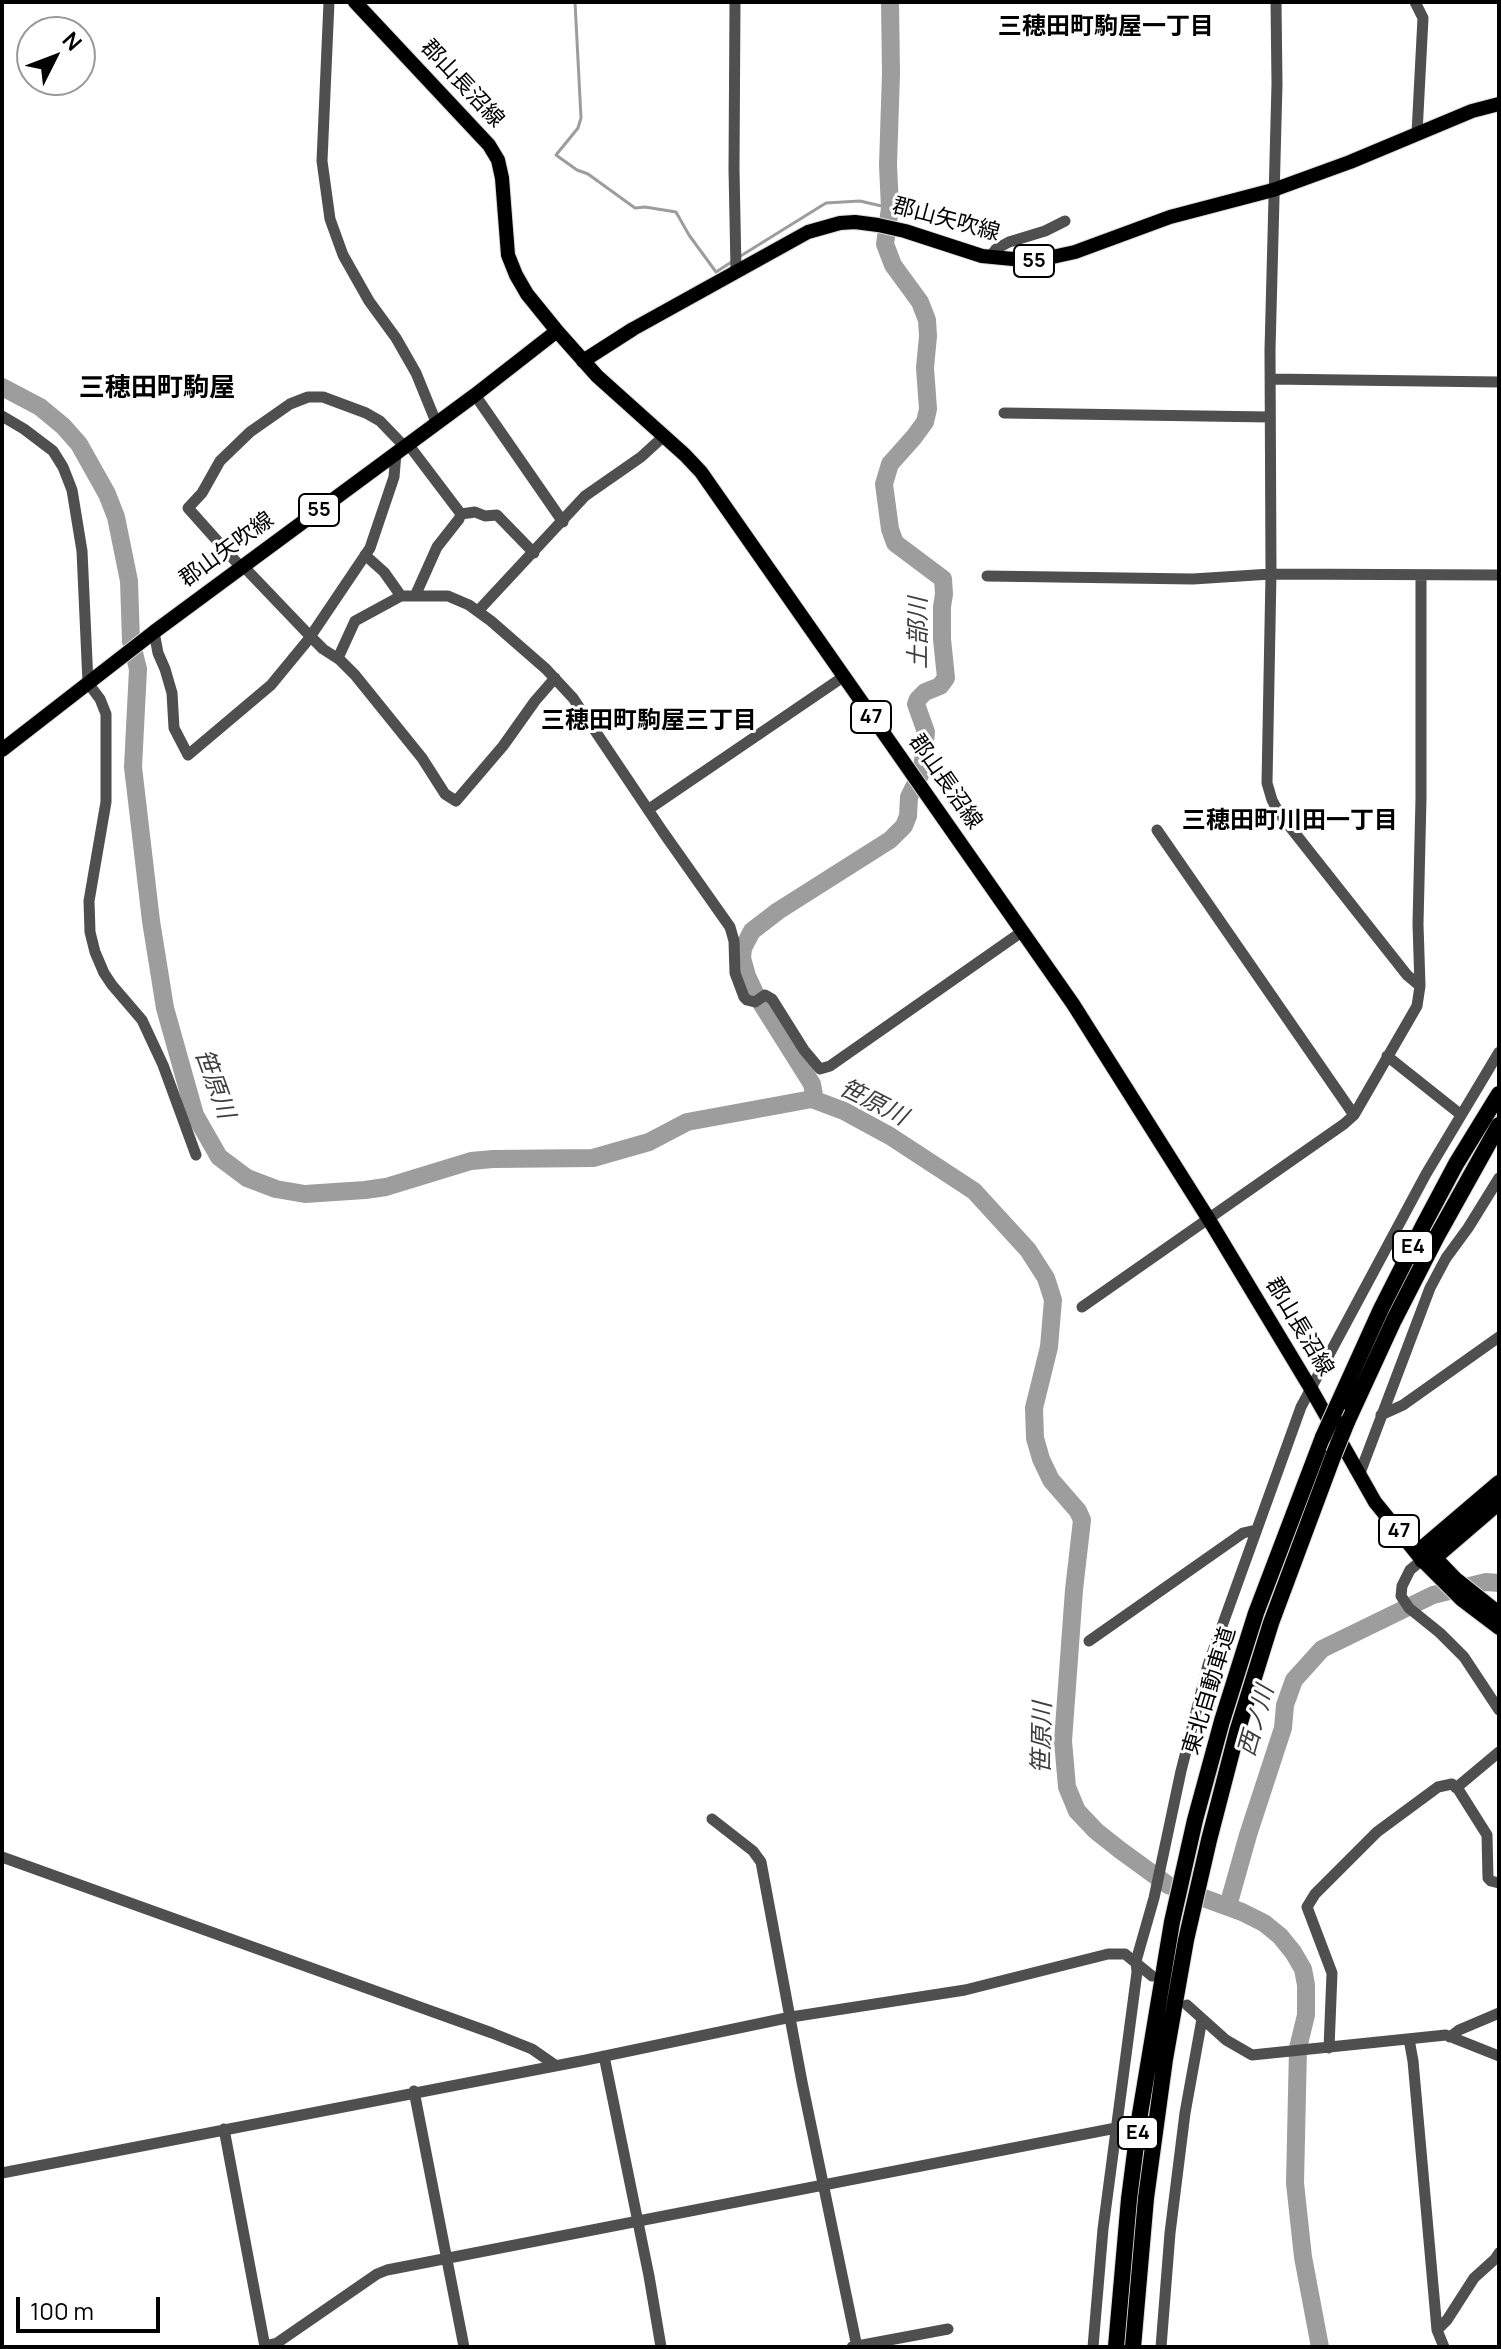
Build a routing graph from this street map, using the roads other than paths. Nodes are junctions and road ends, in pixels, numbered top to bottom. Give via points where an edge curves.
1 (329, 2) edge
2 (355, 2) edge
3 (735, 2) edge
4 (1276, 2) edge
5 (1415, 2) edge
6 (1499, 104) edge
7 (1417, 133) junction
8 (1273, 190) junction
9 (1065, 221) dead end
10 (990, 257) junction
11 (736, 270) junction
12 (557, 331) junction
13 (583, 361) junction
14 (1270, 379) junction
15 (1499, 382) edge
16 (475, 395) junction
17 (1004, 413) dead end
18 (2, 416) edge
19 (1270, 417) junction
20 (436, 422) junction
21 (664, 436) junction
22 (403, 448) junction
23 (461, 514) junction
24 (563, 522) junction
25 (534, 553) junction
26 (365, 555) junction
27 (242, 566) junction
28 (1271, 574) junction
29 (1421, 575) junction
30 (1499, 575) edge
31 (987, 576) dead end
32 (401, 596) junction
33 (415, 596) junction
34 (478, 611) junction
35 (152, 633) junction
36 (310, 636) junction
37 (338, 658) junction
38 (843, 677) junction
39 (555, 678) junction
40 (90, 682) junction
41 (2, 750) edge
42 (649, 809) junction
43 (1157, 830) dead end
44 (1023, 931) junction
45 (1420, 986) junction
46 (1499, 1052) edge
47 (1387, 1056) junction
48 (1489, 1089) edge
49 (1460, 1114) junction
50 (1354, 1115) junction
51 (1496, 1130) edge
52 (196, 1155) dead end
53 (1499, 1178) edge
54 (1208, 1218) junction
55 (1082, 1307) dead end
56 (1499, 1337) edge
57 (1311, 1389) junction
58 (1381, 1415) junction
59 (1360, 1473) junction
60 (1499, 1483) edge
61 (1499, 1502) edge
62 (1256, 1530) junction
63 (1427, 1554) junction
64 (1468, 1597) junction
65 (1499, 1613) edge
66 (1499, 1628) edge
67 (1089, 1641) dead end
68 (1499, 1710) edge
69 (1499, 1752) edge
70 (1456, 1788) junction
71 (712, 1819) dead end
72 (2, 1857) edge
73 (1499, 1883) edge
74 (1136, 1961) junction
75 (1152, 1976) dead end
76 (1187, 2005) dead end
77 (1499, 2013) edge
78 (791, 2017) junction
79 (1202, 2019) junction
80 (1450, 2037) junction
81 (1409, 2039) junction
82 (1327, 2049) junction
83 (604, 2056) junction
84 (1499, 2056) edge
85 (555, 2065) junction
86 (414, 2091) junction
87 (1116, 2128) junction
88 (224, 2129) junction
89 (2, 2173) edge
90 (824, 2185) junction
91 (638, 2221) junction
92 (1499, 2253) edge
93 (447, 2258) junction
94 (948, 2329) dead end
95 (1437, 2330) junction
96 (265, 2347) edge
97 (464, 2347) edge
98 (661, 2347) edge
99 (855, 2347) edge
100 (1093, 2347) edge
101 (1116, 2347) edge
102 (1133, 2347) edge
103 (1161, 2347) edge
104 (1444, 2347) edge

1 - 20 street via 322,161 330,219 343,255 416,373
2 - 12 main road, 郡山長沼線 / 47 via 495,154 511,265
3 - 11 street
4 - 8 street
5 - 7 street via 1423,18
6 - 7 main road, 郡山矢吹線 / 55
7 - 8 main road, 郡山矢吹線 / 55
8 - 10 main road, 郡山矢吹線 / 55 via 1170,217 1075,252 1034,261
8 - 14 street
9 - 10 street via 1009,242
10 - 11 main road, 郡山矢吹線 / 55 via 855,222 808,232
11 - 13 main road, 郡山矢吹線 / 55
12 - 13 main road, 郡山長沼線 / 47
12 - 16 main road, 郡山矢吹線 / 55
13 - 21 main road, 郡山長沼線 / 47
14 - 15 street
14 - 19 street
16 - 20 main road, 郡山矢吹線 / 55
16 - 24 street
17 - 19 street
18 - 40 street via 53,451 72,490 82,551
19 - 28 street
20 - 22 main road, 郡山矢吹線 / 55
21 - 24 street via 585,496
21 - 38 main road, 郡山長沼線 / 47 via 701,472
22 - 23 street
22 - 26 street
22 - 27 main road, 郡山矢吹線 / 55
22 - 27 street via 376,418 317,396 290,404 250,432 220,461 188,508
23 - 25 street via 497,515
23 - 33 street via 437,547
24 - 25 street
25 - 34 street
26 - 32 street
26 - 36 street
27 - 35 main road, 郡山矢吹線 / 55
27 - 36 street
28 - 29 street
28 - 31 street via 1204,579
28 - 45 street via 1267,783 1272,800
29 - 30 street
29 - 45 street
32 - 33 street
32 - 37 street via 355,621
33 - 34 street via 448,596
34 - 39 street
35 - 36 street via 172,693 175,730 188,755 271,685
35 - 40 main road, 郡山矢吹線 / 55
36 - 37 street
37 - 39 street via 422,758 445,794 456,801
38 - 42 street
38 - 44 main road, 郡山長沼線 / 47
39 - 42 street
40 - 41 main road, 郡山矢吹線 / 55
40 - 52 street via 104,708 106,741 106,802 89,901 92,944 112,985 142,1020
42 - 44 street via 730,927 735,973 744,997 772,999 818,1067 826,1069
43 - 50 street
44 - 54 main road, 郡山長沼線 / 47
45 - 47 street via 1413,1015
46 - 48 street
47 - 49 street
47 - 50 street
48 - 49 street
48 - 101 highway, 東北自動車道 / E4, bridge via 1323,1437 1256,1613 1222,1721 1172,1922 1140,2114
49 - 57 street
50 - 54 street
51 - 102 highway, 東北自動車道 / E4, bridge via 1394,1320 1347,1422 1292,1563 1237,1732 1186,1940 1146,2198
53 - 58 street via 1430,1288
54 - 55 street
54 - 57 main road, 郡山長沼線 / 47
56 - 58 street
57 - 59 main road, 郡山長沼線 / 47
57 - 62 street
58 - 59 street
59 - 63 main road, 郡山長沼線 / 47 via 1375,1502
60 - 63 highway
61 - 63 highway
62 - 67 street via 1243,1533
62 - 74 street via 1208,1665
63 - 64 main road, 郡山長沼線 / 47
63 - 68 street via 1410,1570 1401,1596 1464,1657
64 - 65 main road, 郡山長沼線 / 47
64 - 66 main road, 郡山長沼線 / 47
69 - 70 street
70 - 73 street via 1487,1835 1488,1878
70 - 82 street via 1449,1783 1438,1787 1382,1827 1308,1901 1332,1973
71 - 78 street via 761,1862
72 - 85 street via 492,2033
74 - 75 street
74 - 78 street via 1125,1954 1108,1954 965,1990
74 - 87 street
76 - 79 street
77 - 80 street
78 - 83 street
78 - 90 street
79 - 82 street via 1252,2055
79 - 103 street via 1185,2113
80 - 81 street
80 - 84 street
81 - 82 street
81 - 95 street
83 - 85 street
83 - 91 street
85 - 86 street
86 - 88 street
86 - 93 street
87 - 90 street
87 - 100 street
88 - 89 street
88 - 96 street
90 - 91 street
90 - 99 street
91 - 93 street
91 - 98 street
92 - 95 street
93 - 96 street via 382,2271
93 - 97 street
94 - 99 street
95 - 104 street

